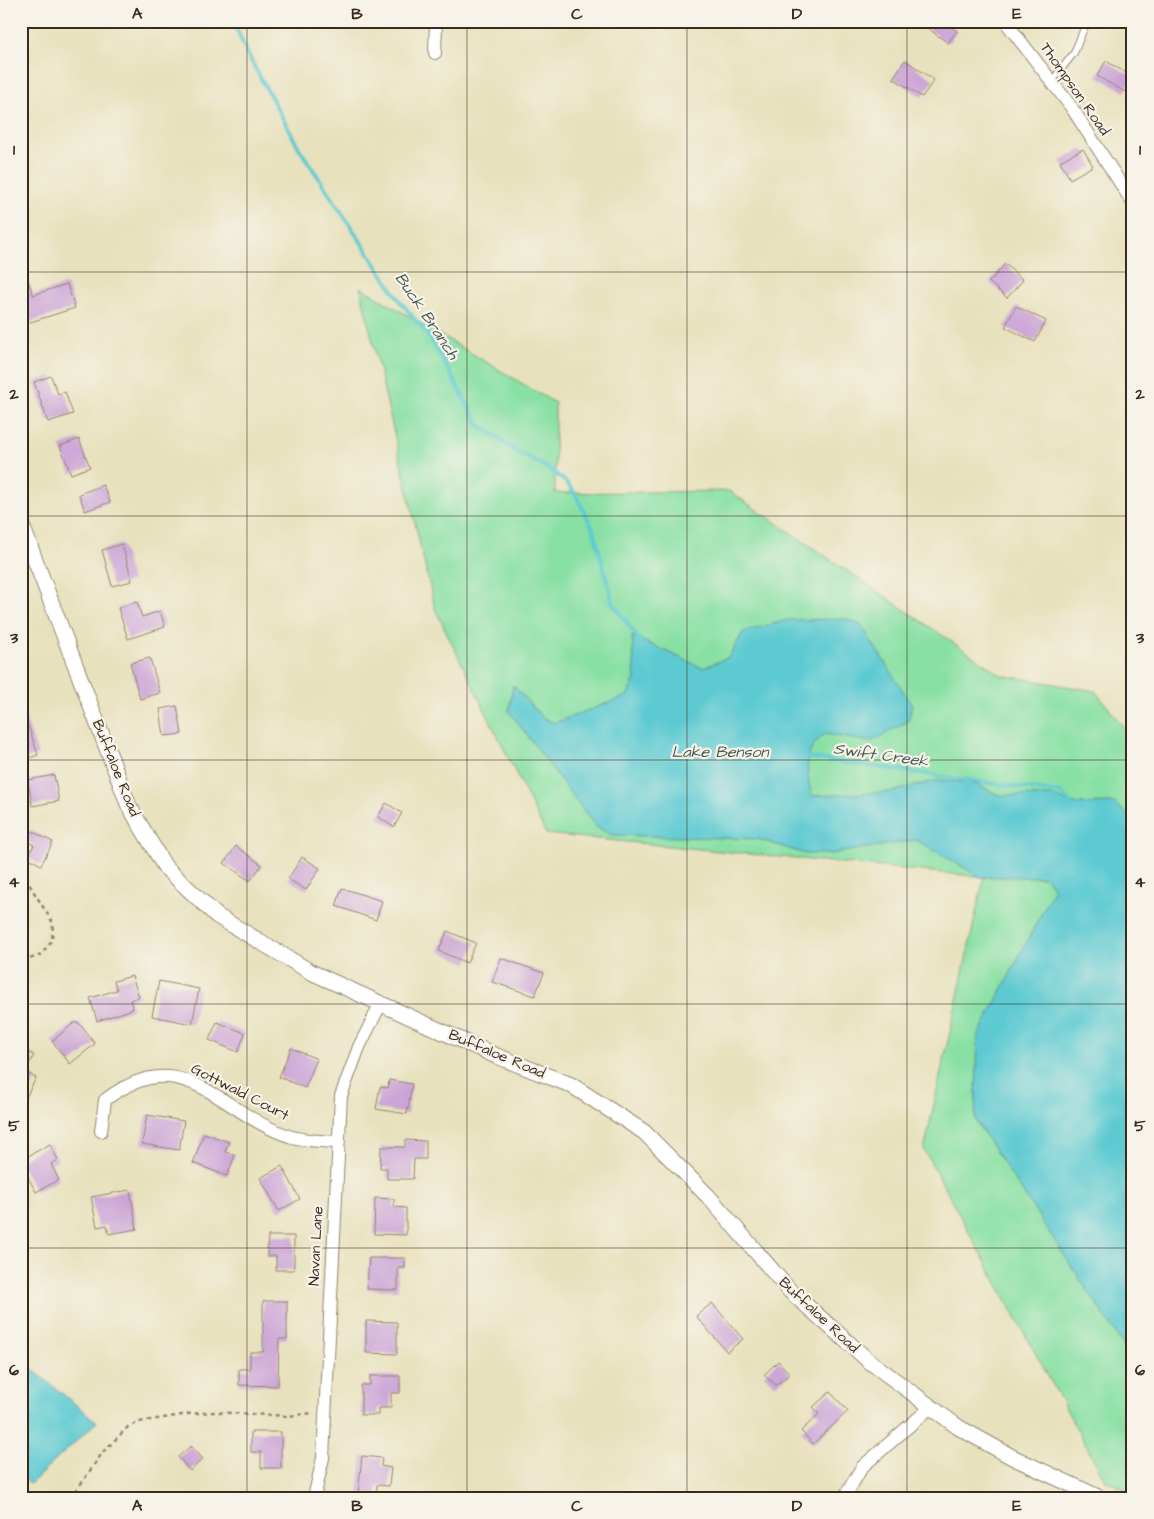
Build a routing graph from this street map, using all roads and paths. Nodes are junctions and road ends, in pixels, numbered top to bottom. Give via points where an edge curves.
1 (436, 21) edge
2 (1005, 21) edge
3 (1087, 21) edge
4 (435, 53) dead end
5 (1052, 81) junction
6 (1133, 203) edge
7 (22, 524) edge
8 (21, 871) edge
9 (21, 962) edge
10 (381, 1003) junction
11 (101, 1131) dead end
12 (337, 1142) junction
13 (931, 1407) junction
14 (325, 1413) junction
15 (21, 1493) edge
16 (26, 1498) edge
17 (71, 1498) edge
18 (314, 1498) edge
19 (844, 1498) edge
20 (1100, 1498) edge

1 - 4 street
2 - 5 street, Thompson Road
3 - 5 lane via 1074,53
5 - 6 street, Thompson Road
7 - 10 street, Buffaloe Road via 129,806 165,867 217,916 311,972
8 - 9 path via 53,923 52,940 41,955
10 - 12 street, Navan Lane via 358,1047 341,1096
10 - 13 street, Buffaloe Road via 570,1086 644,1132 708,1196 790,1291 869,1362
11 - 12 street, Gottwald Court via 105,1100 123,1087 153,1076 186,1080 292,1137
12 - 14 street, Navan Lane
13 - 19 street via 862,1467
13 - 20 street, Buffaloe Road via 958,1427 1012,1457
14 - 17 path via 289,1416 205,1413 139,1422 128,1427 103,1452
14 - 18 street, Navan Lane via 322,1465
15 - 16 path

